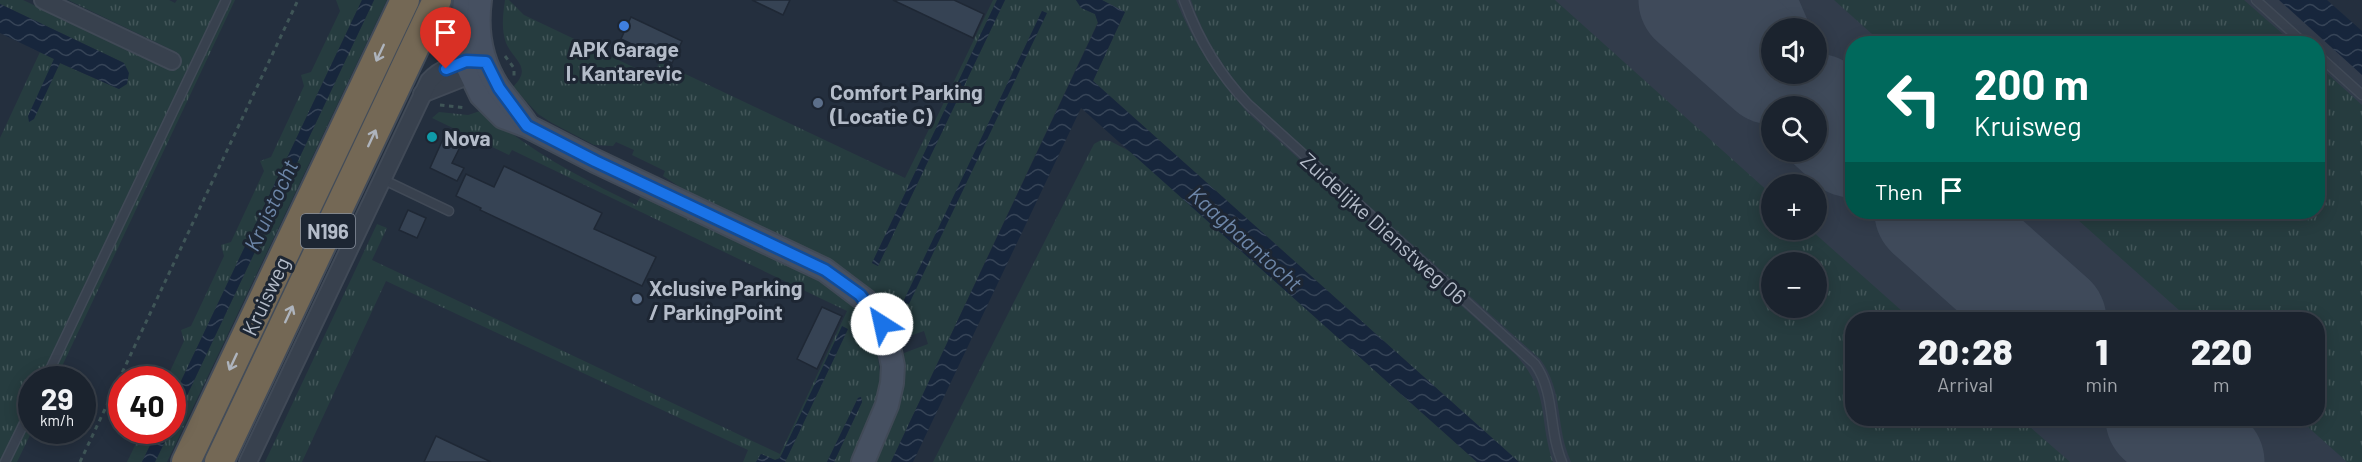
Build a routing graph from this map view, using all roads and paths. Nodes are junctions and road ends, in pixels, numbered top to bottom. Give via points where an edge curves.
1 (43, 0) edge
2 (225, 0) edge
3 (298, 0) edge
4 (405, 0) edge
5 (437, 0) edge
6 (465, 0) edge
7 (480, 0) edge
8 (1184, 0) edge
9 (2256, 0) edge
10 (2296, 36) edge
11 (172, 61) dead end
12 (2325, 61) edge
13 (474, 66) junction
14 (2362, 95) edge
15 (382, 179) junction
16 (449, 211) dead end
17 (52, 366) edge
18 (18, 436) edge
19 (5, 462) edge
20 (80, 462) edge
21 (186, 462) edge
22 (219, 462) edge
23 (248, 462) edge
24 (863, 462) edge
25 (1562, 462) edge

1 - 11 street
2 - 17 lane
3 - 20 path
4 -> 21 highway, Kruisweg / N196
22 -> 5 highway, Kruisweg / N196
6 - 13 street via 462,32
7 - 13 street
8 - 25 lane, Zuidelijke Dienstweg 06 via 1205,45 1248,104 1535,364 1548,391
9 - 10 lane
12 - 14 lane
13 - 15 street via 435,75 429,81
13 - 24 street via 481,95 508,120 825,270 866,301 886,332 892,366 887,405
15 - 16 lane
15 - 23 street
18 - 19 lane

